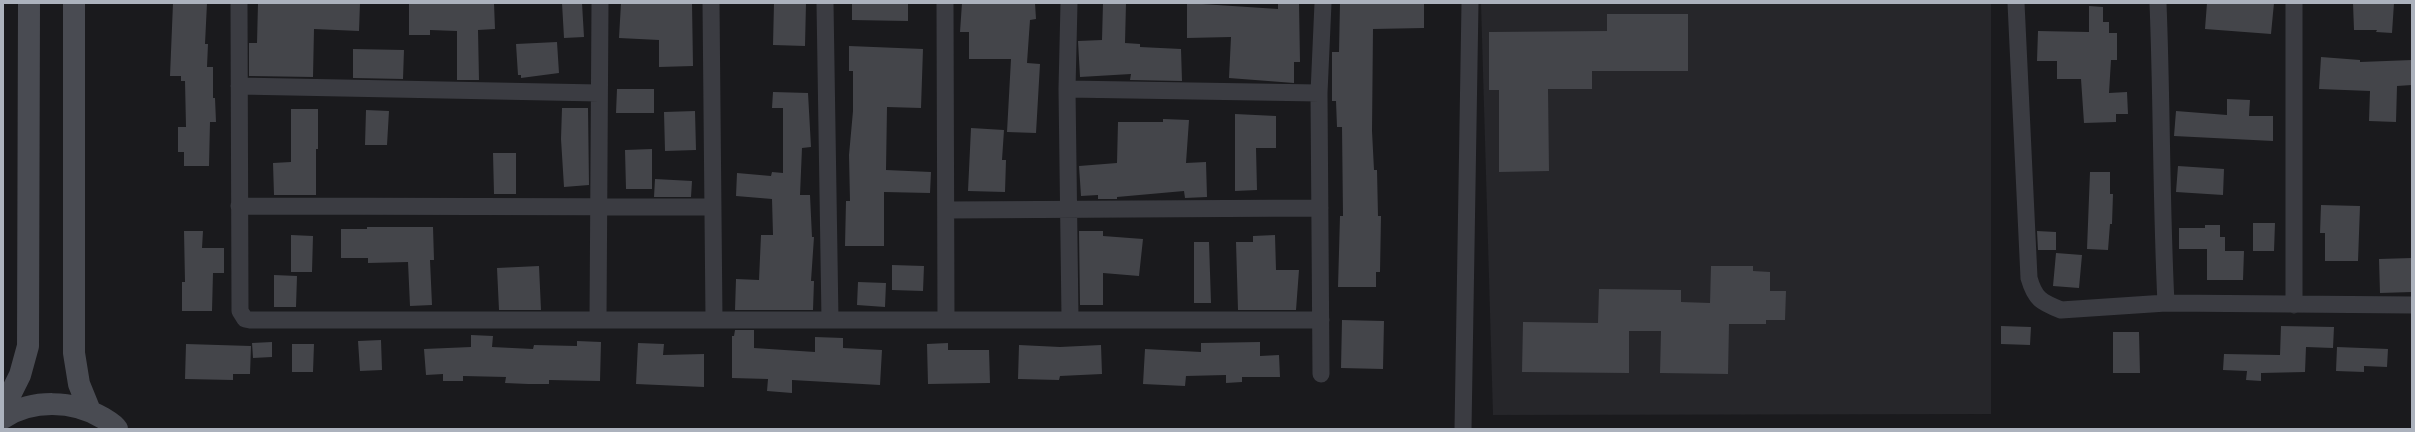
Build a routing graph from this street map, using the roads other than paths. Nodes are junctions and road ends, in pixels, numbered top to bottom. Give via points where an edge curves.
1 (29, 3) edge
2 (74, 3) edge
3 (239, 3) edge
4 (600, 3) edge
5 (711, 3) edge
6 (825, 3) edge
7 (945, 3) edge
8 (1069, 3) edge
9 (1323, 3) edge
10 (1470, 3) edge
11 (2016, 3) edge
12 (2158, 3) edge
13 (2294, 3) edge
14 (239, 86) junction
15 (1067, 89) junction
16 (599, 92) junction
17 (1320, 93) junction
18 (239, 206) junction
19 (713, 207) junction
20 (599, 208) junction
21 (1320, 208) junction
22 (946, 210) junction
23 (1069, 210) junction
24 (2166, 303) junction
25 (2294, 305) junction
26 (2412, 305) edge
27 (1070, 318) junction
28 (598, 320) junction
29 (714, 320) junction
30 (830, 320) junction
31 (946, 320) junction
32 (1320, 320) junction
33 (1321, 374) dead end
34 (3, 409) edge
35 (90, 411) junction
36 (3, 418) edge
37 (120, 428) edge
38 (1463, 429) edge

1 - 34 street via 28,346 20,376
2 - 35 street via 74,353 79,384
3 - 14 street
4 - 16 street
5 - 19 street
6 - 30 street
7 - 22 street
8 - 15 street
9 - 17 street
10 - 38 street
11 - 24 street via 2029,278 2033,294 2045,304 2060,310
12 - 24 street via 2162,96 2161,198
13 - 25 street
14 - 16 street
14 - 18 street
15 - 17 street
15 - 23 street
16 - 20 street
17 - 21 street
18 - 20 street
18 - 28 street via 240,311 245,319
19 - 20 street
19 - 29 street
20 - 28 street
21 - 23 street
21 - 32 street
22 - 23 street
22 - 31 street
23 - 27 street
24 - 25 street
25 - 26 street
27 - 31 street
27 - 32 street
28 - 29 street
29 - 30 street
30 - 31 street
32 - 33 street
35 - 36 street via 64,404 17,409
35 - 37 street

